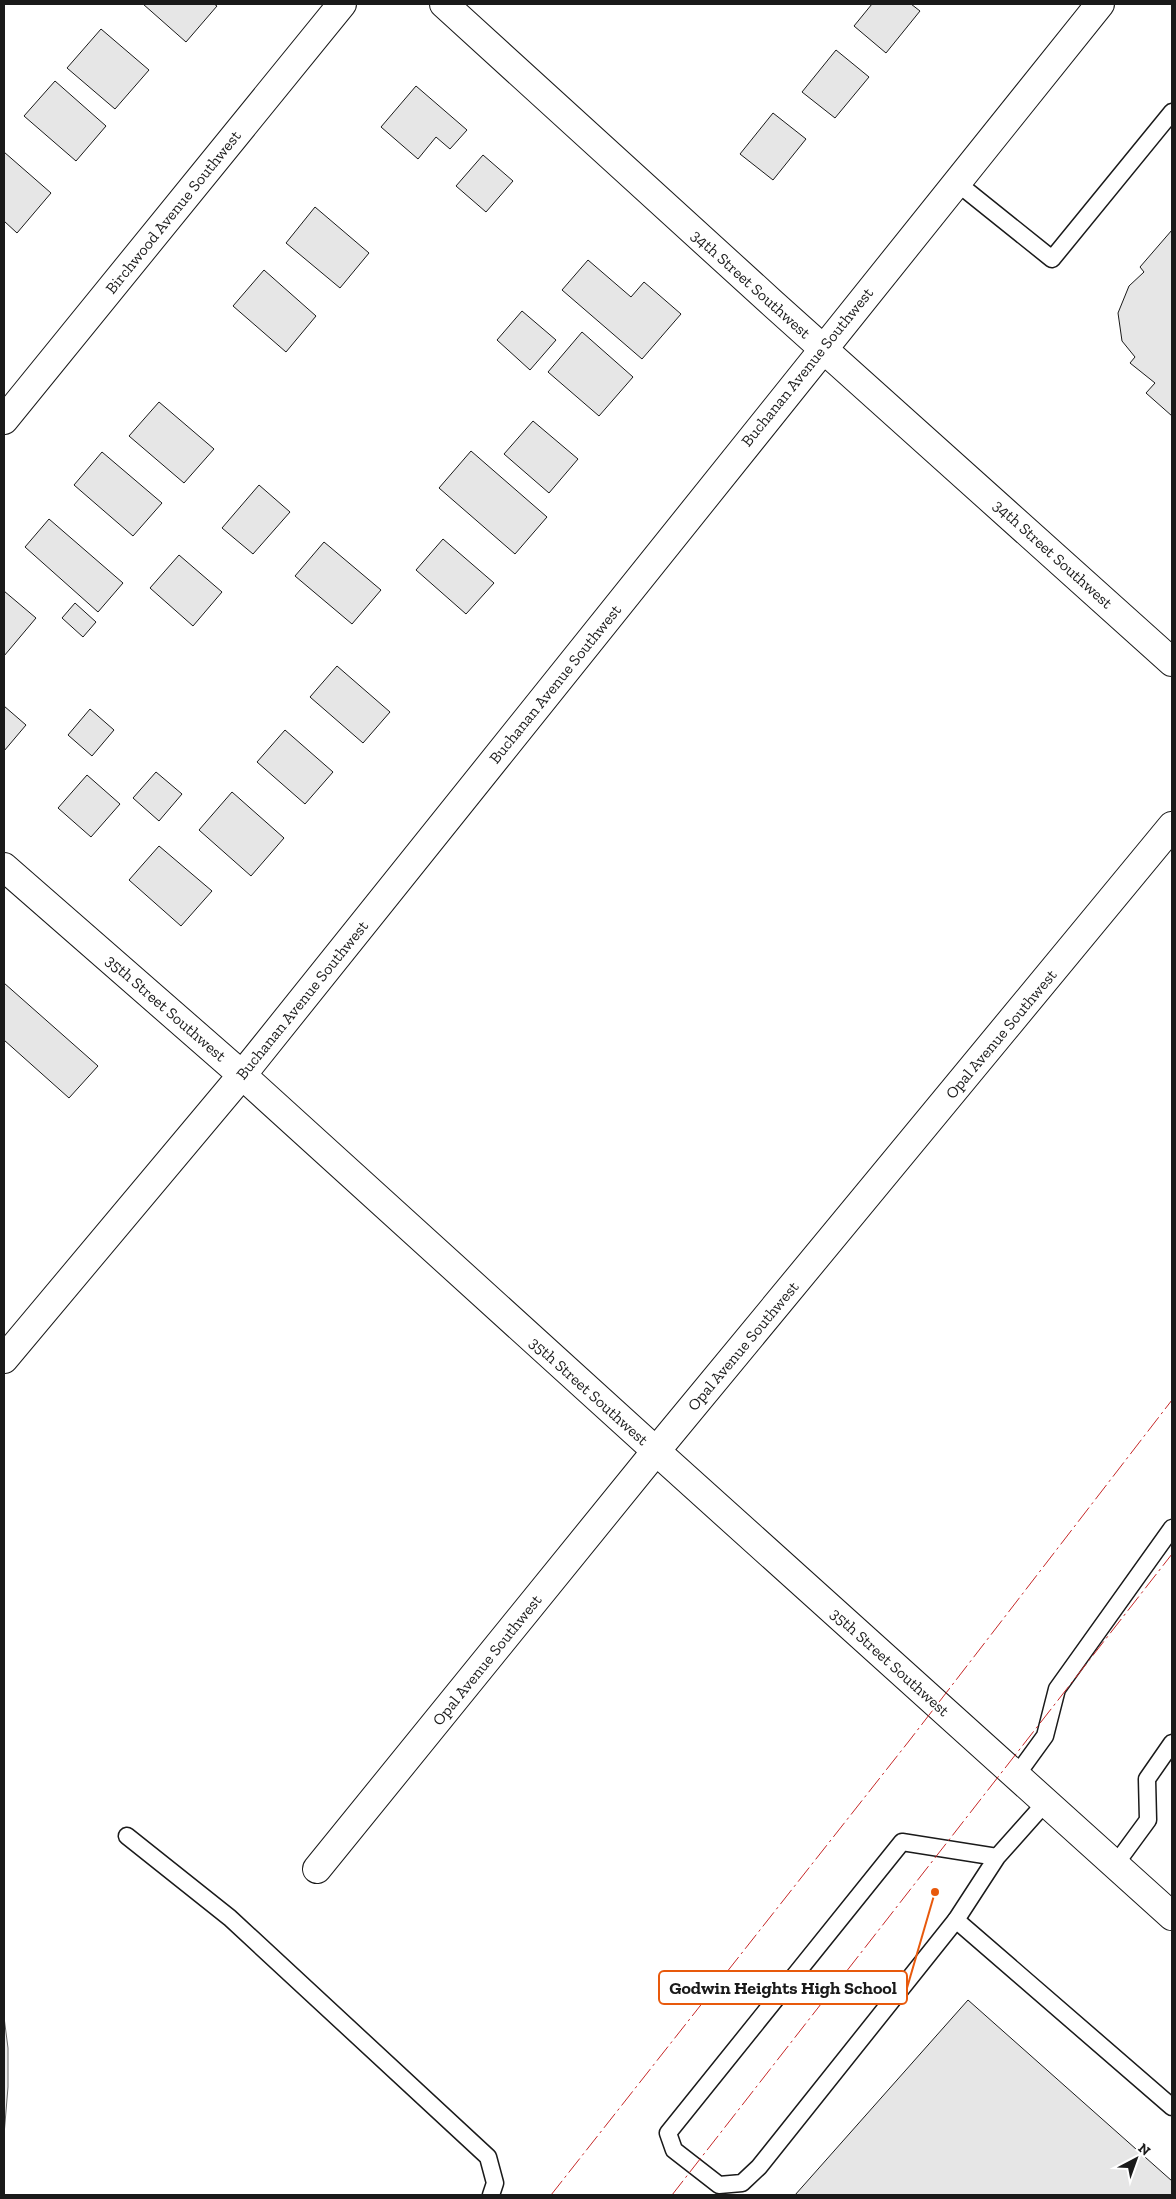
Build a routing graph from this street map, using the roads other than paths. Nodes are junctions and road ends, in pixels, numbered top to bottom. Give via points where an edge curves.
1 (342, 4) edge
2 (444, 4) edge
3 (1100, 4) edge
4 (1172, 112) edge
5 (956, 182) junction
6 (822, 348) junction
7 (4, 420) edge
8 (1172, 662) edge
9 (1172, 826) edge
10 (4, 867) edge
11 (242, 1075) junction
12 (4, 1359) edge
13 (656, 1451) junction
14 (1172, 1528) edge
15 (1172, 1743) edge
16 (1016, 1776) junction
17 (1046, 1802) junction
18 (126, 1836) dead end
19 (998, 1857) junction
20 (1115, 1864) junction
21 (316, 1869) dead end
22 (1172, 1916) edge
23 (956, 1920) junction
24 (1172, 2107) edge
25 (492, 2195) edge

1 - 7 street, Birchwood Avenue Southwest
2 - 6 street, 34th Street Southwest
3 - 5 street, Buchanan Avenue Southwest
4 - 5 lane via 1052,258
5 - 6 street, Buchanan Avenue Southwest
6 - 8 street, 34th Street Southwest
6 - 11 street, Buchanan Avenue Southwest
9 - 13 street, Opal Avenue Southwest
10 - 11 street, 35th Street Southwest
11 - 12 street, Buchanan Avenue Southwest
11 - 13 street, 35th Street Southwest
13 - 16 street, 35th Street Southwest
13 - 21 street, Opal Avenue Southwest
14 - 16 lane via 1057,1689 1045,1736
15 - 20 lane via 1147,1779 1148,1820
16 - 17 street, 35th Street Southwest
17 - 19 lane
17 - 20 street, 35th Street Southwest
18 - 25 lane via 230,1918 488,2156 495,2182
19 - 23 lane
19 - 23 lane via 902,1842 668,2133 674,2150 719,2185 742,2183 759,2167
20 - 22 street, 35th Street Southwest
23 - 24 lane

